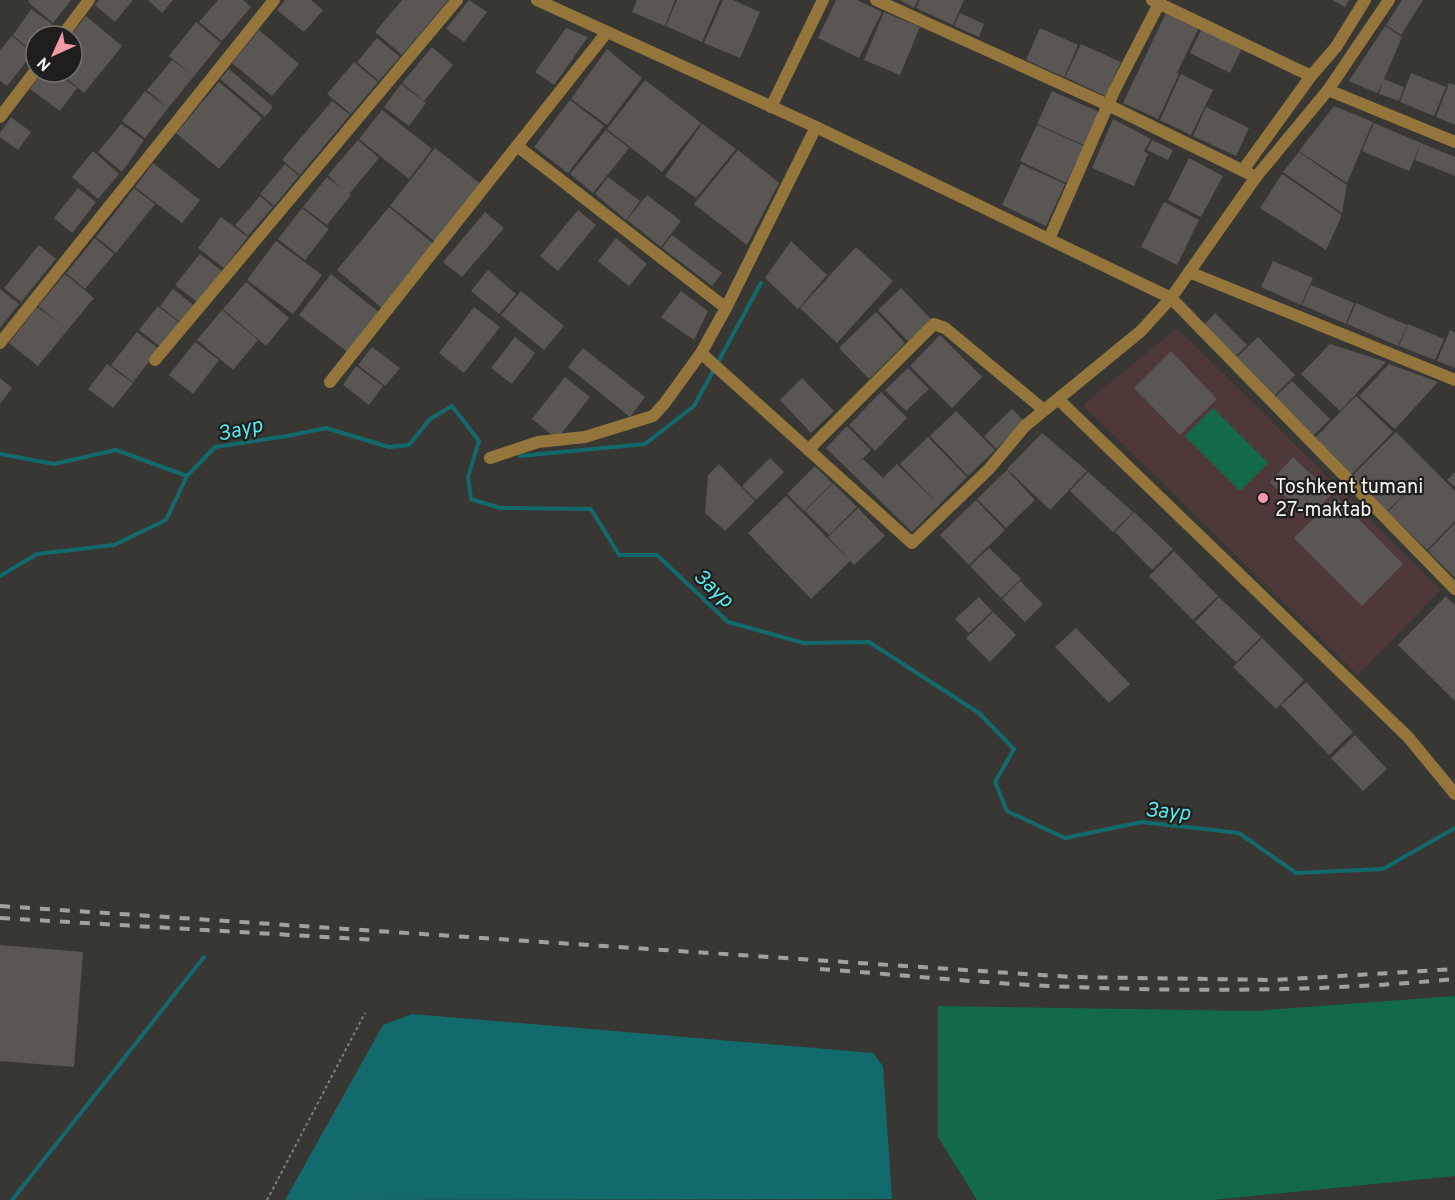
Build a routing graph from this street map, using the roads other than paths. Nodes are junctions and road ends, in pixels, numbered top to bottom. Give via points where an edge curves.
1 (89, 0) edge
2 (274, 0) edge
3 (457, 0) edge
4 (537, 0) edge
5 (823, 0) edge
6 (876, 0) edge
7 (1366, 0) edge
8 (1157, 1) edge
9 (1385, 5) edge
10 (71, 24) edge
11 (607, 32) junction
12 (1311, 76) junction
13 (25, 84) edge
14 (1328, 90) junction
15 (1108, 105) junction
16 (771, 107) junction
17 (0, 117) edge
18 (816, 127) junction
19 (1455, 142) edge
20 (517, 146) junction
21 (1243, 170) junction
22 (1256, 177) junction
23 (1049, 239) junction
24 (1189, 272) junction
25 (1171, 298) junction
26 (726, 308) junction
27 (0, 344) edge
28 (701, 353) junction
29 (154, 360) dead end
30 (1453, 381) edge
31 (330, 382) dead end
32 (1058, 399) junction
33 (1044, 410) junction
34 (808, 450) junction
35 (490, 458) dead end
36 (1455, 590) edge
37 (1455, 794) edge

1 - 10 street
2 - 27 street
3 - 29 street
4 - 11 street
5 - 16 street
6 - 15 street
7 - 9 street
7 - 12 street via 1336,47
8 - 12 street
8 - 15 street
9 - 14 street
11 - 16 street
11 - 20 street
12 - 21 street
13 - 17 street
14 - 19 street
14 - 22 street
15 - 21 street
15 - 23 street
16 - 18 street
18 - 23 street
18 - 26 street
20 - 26 street
20 - 31 street
21 - 22 street
22 - 24 street
23 - 25 street
24 - 25 street
24 - 30 street
25 - 32 street via 1141,331
25 - 36 street
26 - 28 street
28 - 34 street
28 - 35 street via 653,416 585,438 538,442
32 - 33 street
32 - 37 street via 1408,737
33 - 34 street via 945,328 934,324
33 - 34 street via 912,543

